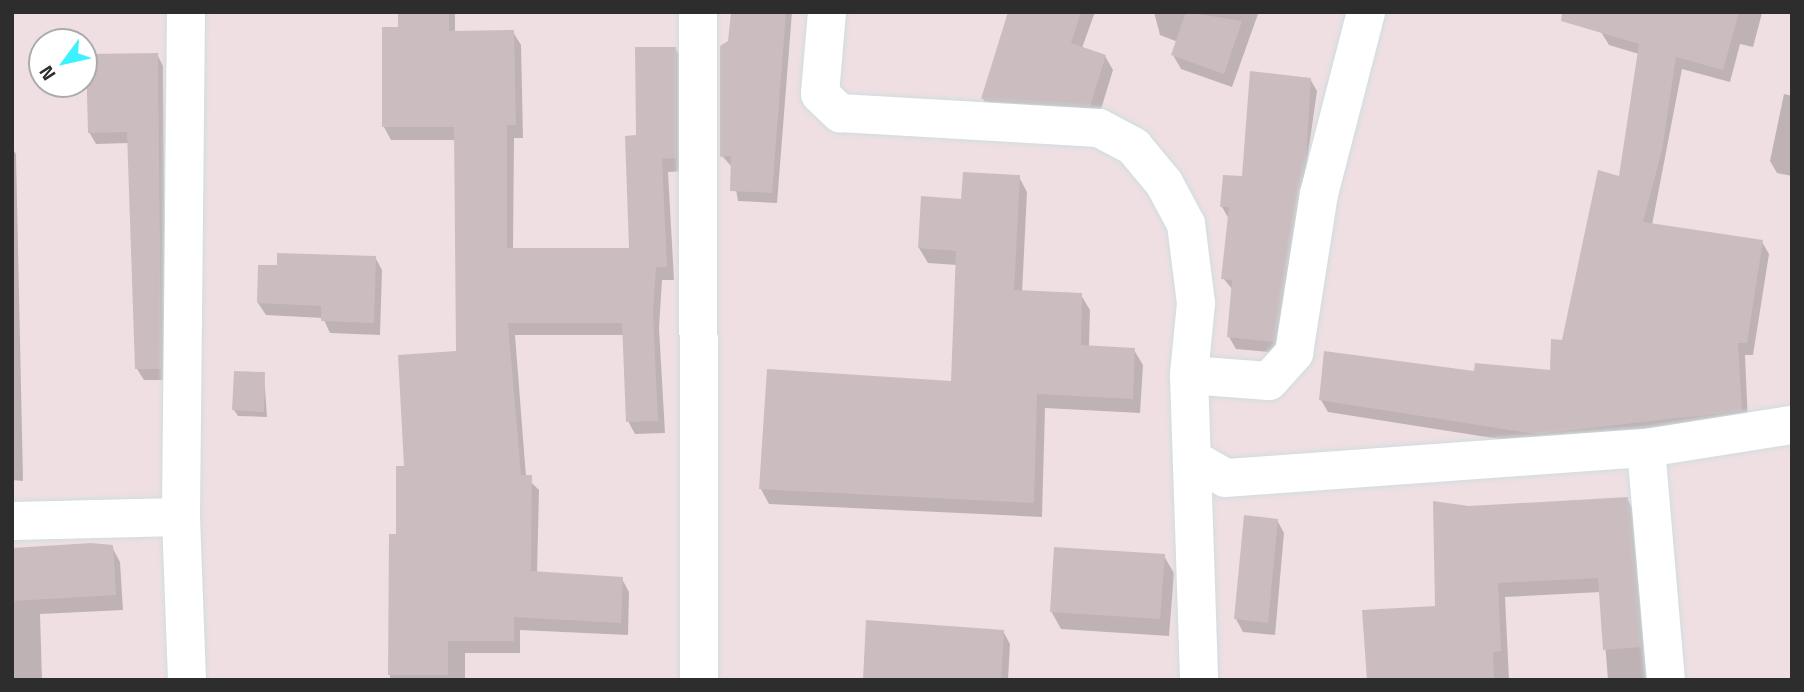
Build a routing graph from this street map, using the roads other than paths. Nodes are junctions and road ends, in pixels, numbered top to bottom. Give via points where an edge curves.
1 (186, 12) edge
2 (698, 12) edge
3 (827, 12) edge
4 (1366, 12) edge
5 (1189, 375) junction
6 (1792, 425) edge
7 (1646, 448) junction
8 (1196, 461) junction
9 (181, 517) junction
10 (12, 521) edge
11 (187, 680) edge
12 (699, 680) edge
13 (1199, 680) edge
14 (1666, 680) edge

1 - 9 street
2 - 12 street
3 - 5 street via 820,94 840,113 1100,128 1134,147 1186,225 1196,303
4 - 5 street via 1318,194 1294,353 1269,381
5 - 8 street
6 - 7 street
7 - 8 street via 1226,478
7 - 14 street
8 - 13 street
9 - 10 street
9 - 11 street

